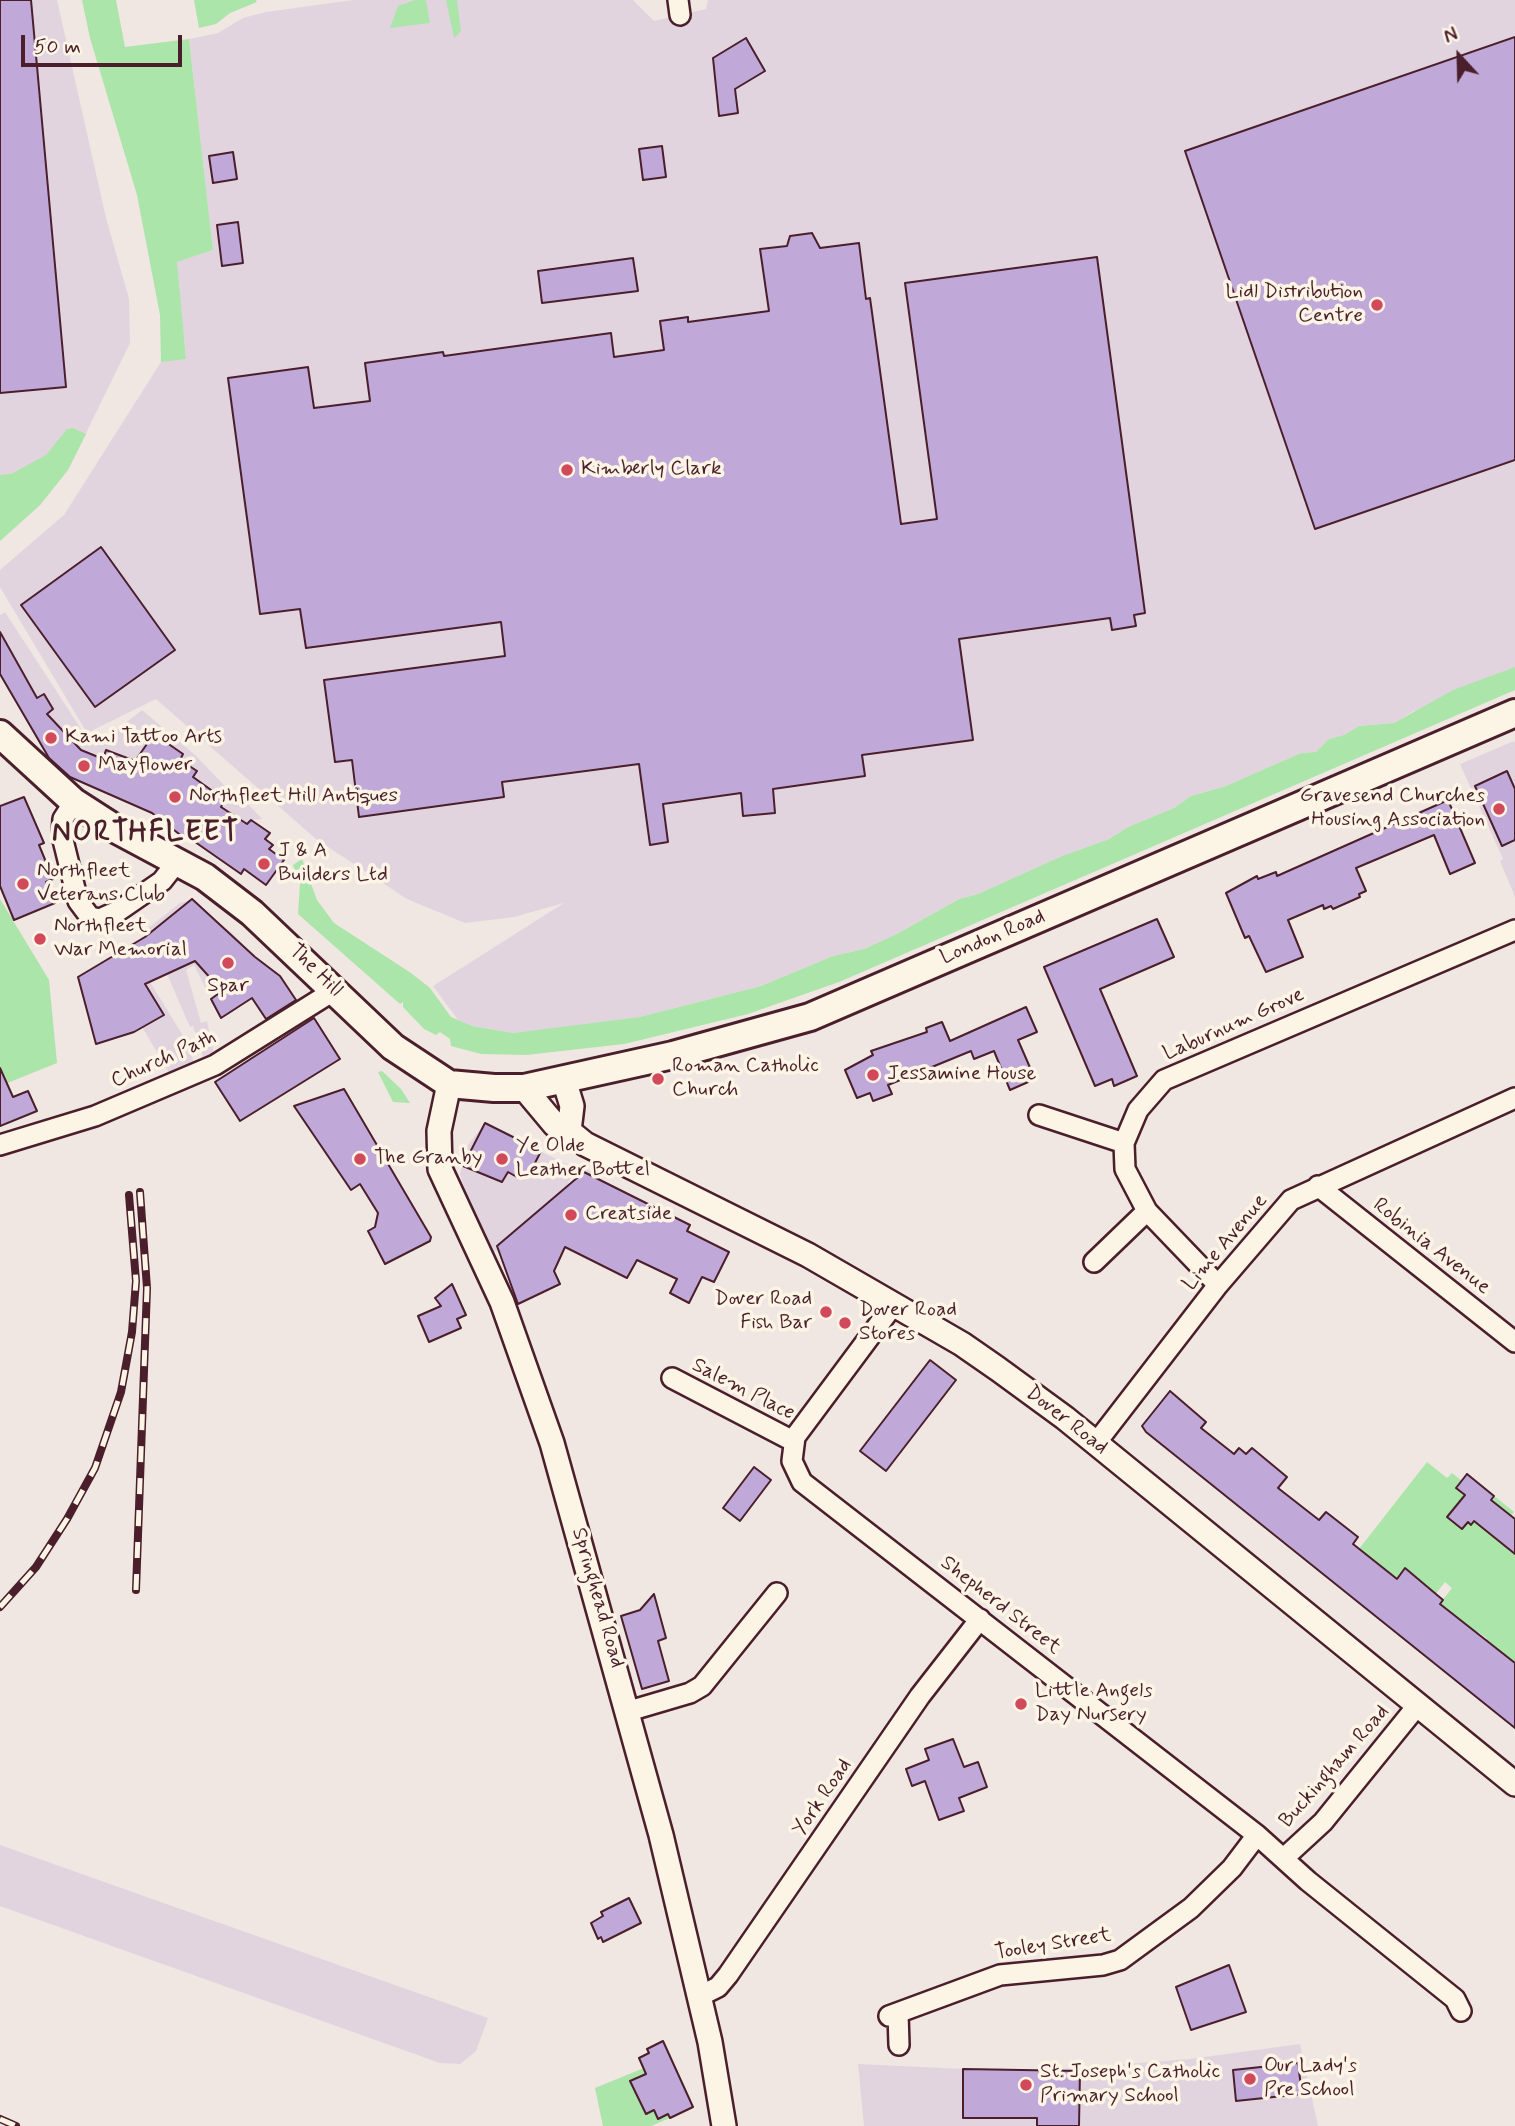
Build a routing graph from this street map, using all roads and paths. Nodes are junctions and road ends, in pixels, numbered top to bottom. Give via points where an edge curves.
1 (0, 713) edge
2 (1515, 713) edge
3 (8, 742) edge
4 (74, 802) junction
5 (177, 862) junction
6 (1515, 930) edge
7 (335, 990) junction
8 (564, 1080) junction
9 (449, 1084) junction
10 (524, 1088) junction
11 (1515, 1098) edge
12 (1040, 1115) dead end
13 (569, 1131) junction
14 (1124, 1143) junction
15 (0, 1145) edge
16 (1318, 1186) junction
17 (1147, 1211) junction
18 (1094, 1262) dead end
19 (1218, 1285) junction
20 (894, 1304) junction
21 (1515, 1342) edge
22 (672, 1378) dead end
23 (793, 1441) junction
24 (1096, 1443) junction
25 (777, 1593) dead end
26 (980, 1619) junction
27 (1417, 1706) junction
28 (629, 1711) junction
29 (1515, 1784) edge
30 (1258, 1835) junction
31 (1285, 1857) junction
32 (700, 1996) junction
33 (1461, 2011) dead end
34 (899, 2045) dead end
35 (724, 2126) edge

1 - 3 main road
2 - 8 main road, London Road via 810,1017 704,1048
3 - 4 main road, The Hill
4 - 5 main road, The Hill
4 - 5 street via 63,819 62,835 76,894 90,917 100,919 120,911 162,881
5 - 7 main road, The Hill via 252,913
6 - 14 street, Laburnum Grove via 1164,1080 1138,1110
7 - 9 main road, The Hill via 389,1044
7 - 15 street, Church Path via 215,1065 95,1116
8 - 10 main road, London Road
8 - 13 street via 572,1106
9 - 10 main road, London Road
9 - 28 street, Springhead Road via 439,1131 440,1169 524,1359
10 - 13 street, Dover Road via 555,1125
11 - 16 street, Lime Avenue
12 - 14 street
13 - 20 street, Dover Road via 595,1150 747,1224
14 - 17 street via 1125,1170
16 - 19 street, Lime Avenue via 1291,1200
16 - 21 street, Robinia Avenue
17 - 18 street
17 - 19 street
19 - 24 street, Lime Avenue
20 - 23 street
20 - 24 street, Dover Road via 998,1369
22 - 23 street, Salem Place
23 - 26 street, Shepherd Street via 792,1464 802,1482
24 - 27 street, Dover Road
25 - 28 street via 702,1686
26 - 30 street, Shepherd Street
26 - 32 street, York Road via 920,1696 728,1975 718,1987
27 - 29 street, Dover Road
27 - 31 street, Buckingham Road via 1323,1822
28 - 32 street, Springhead Road
30 - 31 street, Shepherd Street
30 - 34 street, Tooley Street via 1199,1900 1120,1959 1103,1965 1000,1975 893,2015
31 - 33 street, Shepherd Street via 1308,1881 1455,1999
32 - 35 street, Springhead Road

